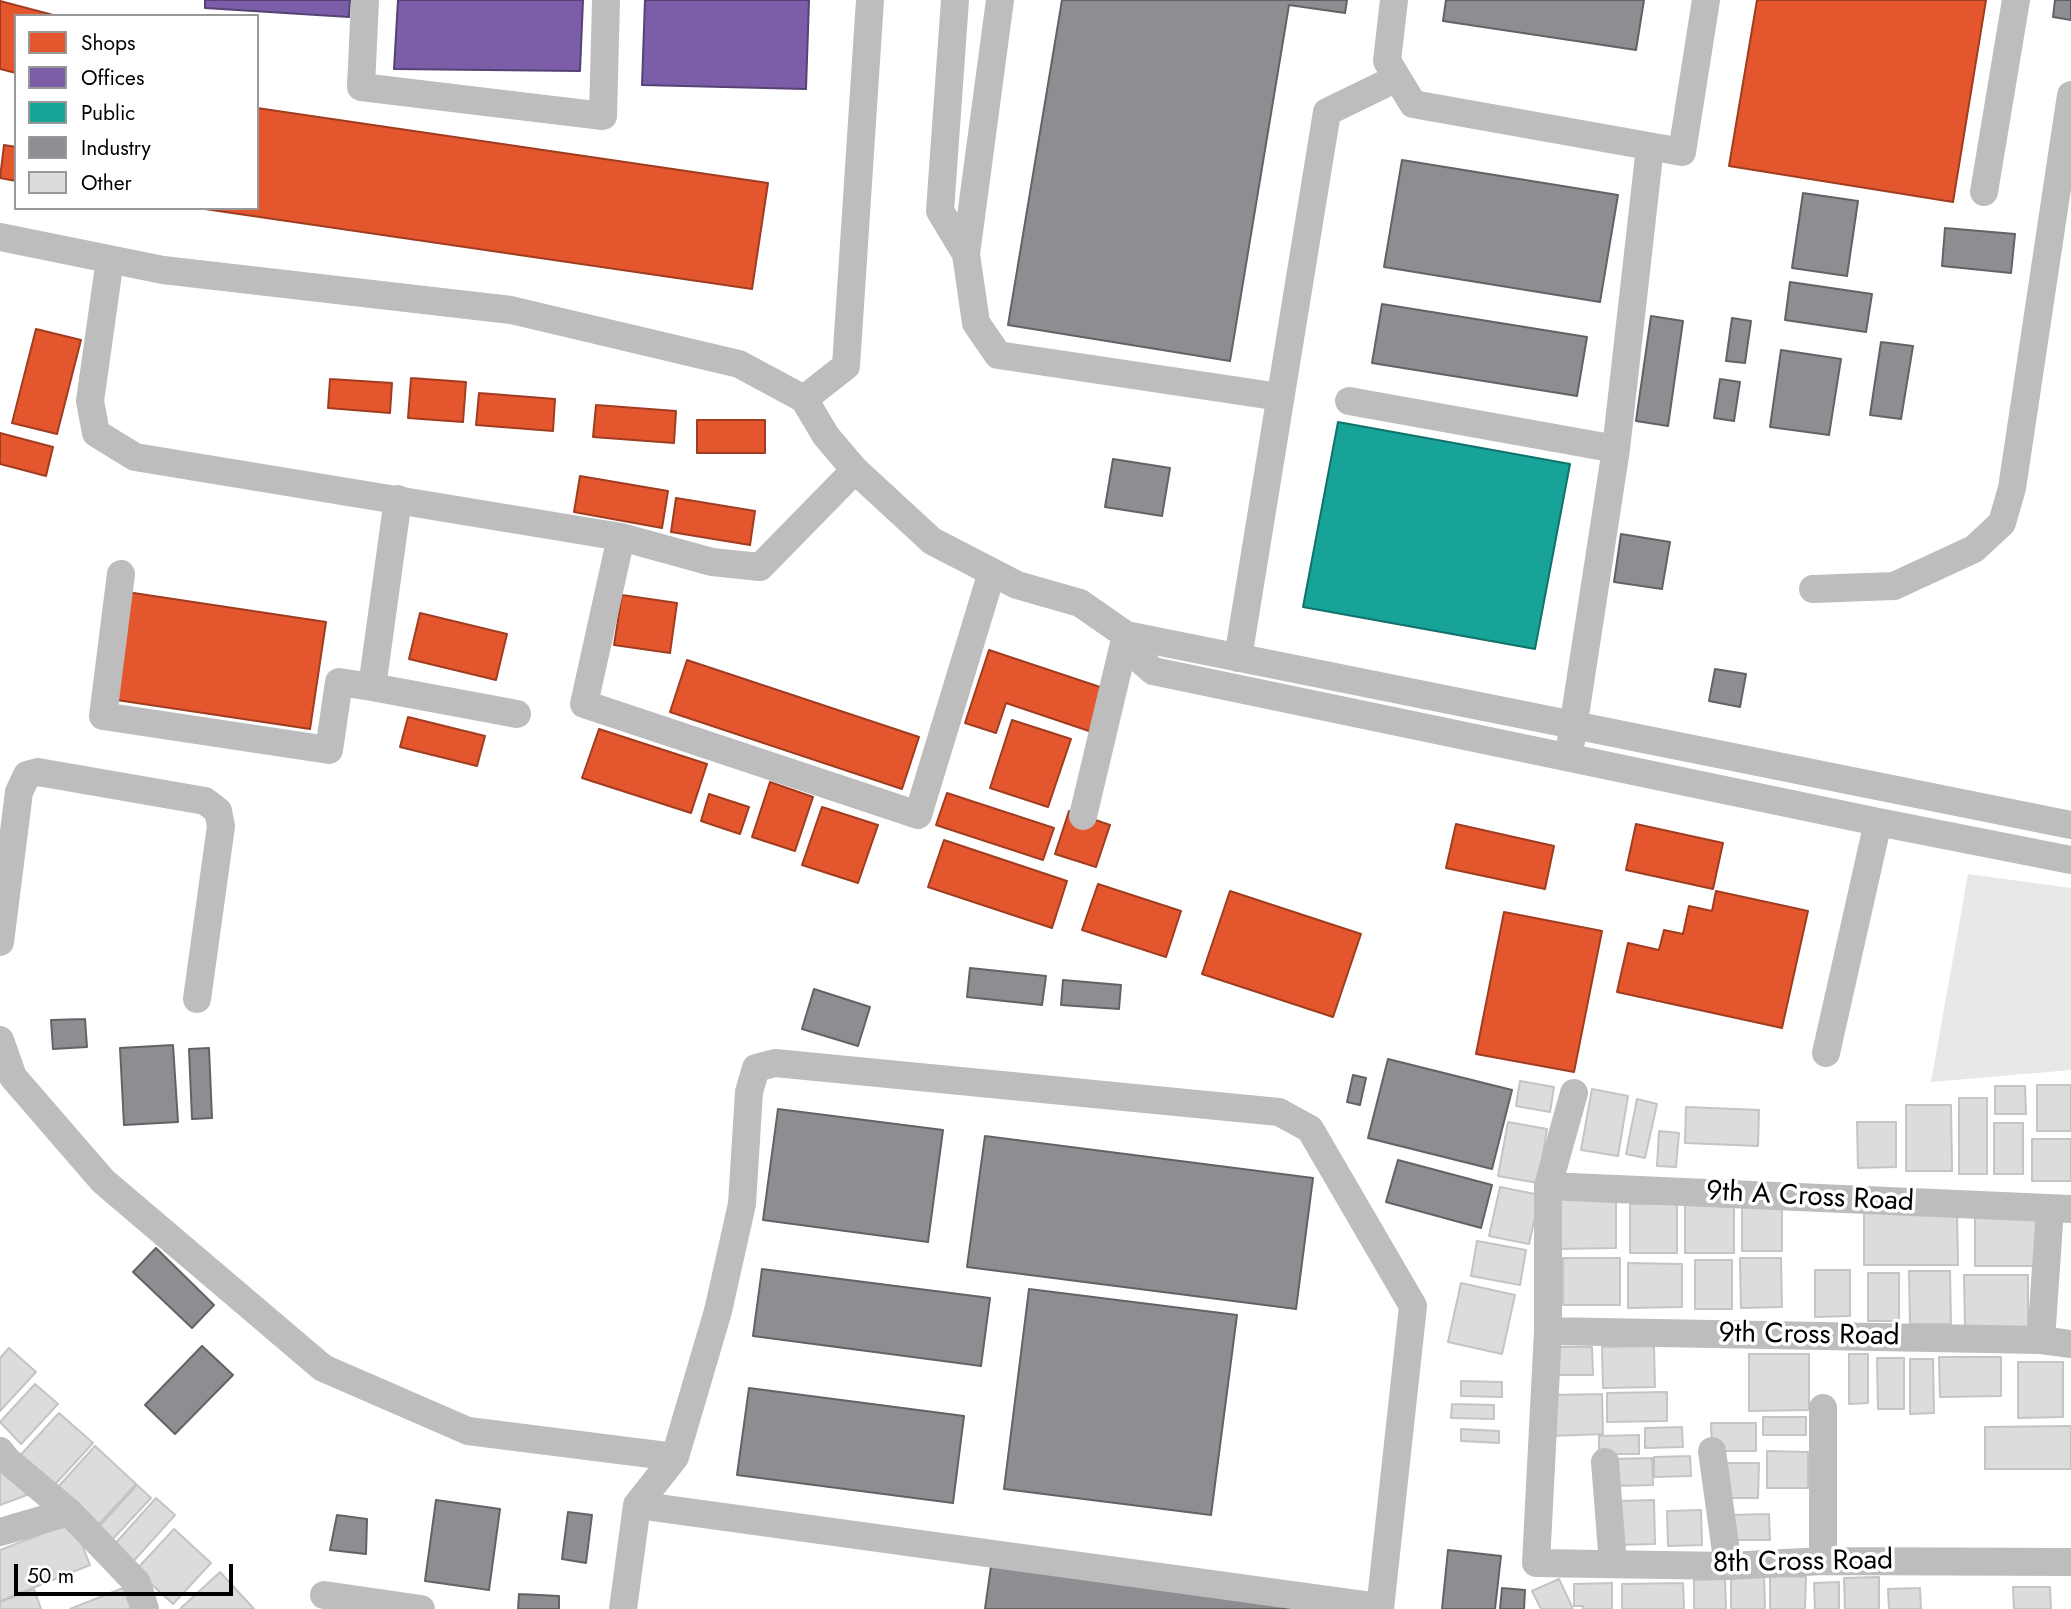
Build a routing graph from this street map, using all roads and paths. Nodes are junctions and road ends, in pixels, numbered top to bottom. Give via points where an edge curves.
1 (365, 0) edge
2 (606, 0) edge
3 (870, 0) edge
4 (954, 0) edge
5 (1000, 0) edge
6 (1394, 0) edge
7 (1706, 0) edge
8 (2016, 0) edge
9 (1397, 78) junction
10 (2071, 95) edge
11 (1650, 147) junction
12 (1984, 192) dead end
13 (0, 237) edge
14 (966, 254) junction
15 (110, 260) junction
16 (1280, 397) junction
17 (804, 399) junction
18 (1349, 401) dead end
19 (1616, 449) junction
20 (855, 470) junction
21 (398, 499) junction
22 (621, 537) junction
23 (992, 572) junction
24 (121, 574) dead end
25 (1813, 589) dead end
26 (1126, 635) junction
27 (1238, 658) junction
28 (372, 688) junction
29 (517, 714) dead end
30 (1574, 725) junction
31 (1569, 758) junction
32 (1083, 816) dead end
33 (1878, 822) junction
34 (2071, 825) edge
35 (2071, 860) edge
36 (0, 942) edge
37 (197, 999) dead end
38 (0, 1040) edge
39 (1826, 1053) dead end
40 (1574, 1093) dead end
41 (1548, 1186) junction
42 (2061, 1209) edge
43 (1548, 1331) junction
44 (2041, 1340) junction
45 (2071, 1343) edge
46 (1823, 1408) dead end
47 (0, 1451) edge
48 (1712, 1451) dead end
49 (674, 1457) junction
50 (1605, 1462) dead end
51 (637, 1505) junction
52 (69, 1512) junction
53 (0, 1532) edge
54 (1823, 1560) junction
55 (2071, 1562) edge
56 (1613, 1564) junction
57 (1728, 1566) junction
58 (136, 1583) junction
59 (324, 1595) dead end
60 (1380, 1608) edge
61 (145, 1609) edge
62 (160, 1609) edge
63 (421, 1609) edge
64 (623, 1609) edge

1 - 2 street via 361,88 603,116
3 - 17 street via 846,366
4 - 14 street via 940,211
5 - 14 street
6 - 9 street via 1387,61
7 - 11 street via 1682,152
8 - 12 street
9 - 11 street via 1413,104
9 - 16 street via 1327,112
10 - 25 street via 2012,488 2002,523 1974,549 1894,586
11 - 19 street
13 - 15 street
14 - 16 street via 976,323 998,355
15 - 17 street via 511,310 739,364
15 - 21 street via 90,401 96,432 135,457
16 - 27 street
17 - 20 street via 826,436
18 - 19 street
19 - 30 street
20 - 22 street via 760,567 712,562
20 - 23 street via 933,541
21 - 22 street
21 - 28 street
22 - 23 street via 584,704 918,815
23 - 26 street via 1017,585 1080,603
24 - 28 street via 103,716 330,750 339,682
26 - 27 street
26 - 31 street via 1137,657 1153,671
26 - 32 street
27 - 30 street
28 - 29 street
30 - 31 street
30 - 34 street
31 - 33 street
33 - 35 street
33 - 39 street
36 - 37 street via 19,792 27,775 38,772 205,801 218,811 221,826
38 - 49 street via 13,1077 103,1181 323,1368 468,1432
40 - 41 street
41 - 42 street, 9th A Cross Road
41 - 43 street
42 - 44 street
43 - 44 street, 9th Cross Road
43 - 56 street, 8th Cross Road via 1536,1563
44 - 45 street, 9th Cross Road
46 - 54 street
47 - 52 street
48 - 57 street
49 - 51 street
49 - 60 street via 718,1311 742,1204 749,1092 756,1068 775,1063 1279,1112 1311,1129 1413,1306
50 - 56 street
51 - 60 street
51 - 64 street
52 - 53 street
52 - 58 street
54 - 55 street, 8th Cross Road
54 - 57 street, 8th Cross Road
56 - 57 street, 8th Cross Road
58 - 61 street
58 - 62 street
59 - 63 street

